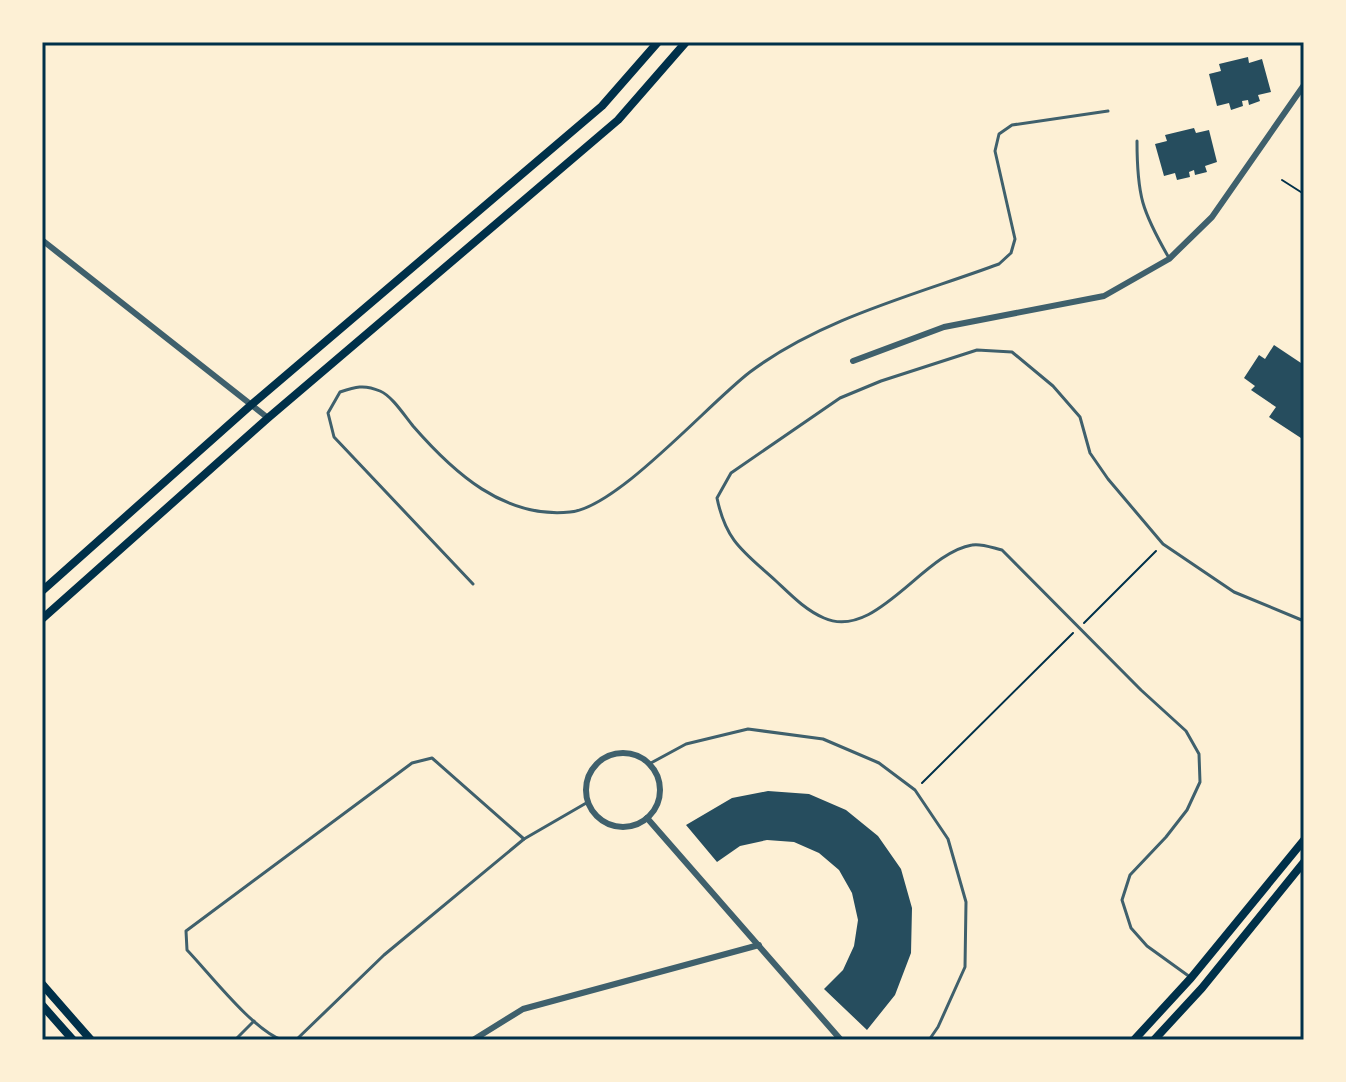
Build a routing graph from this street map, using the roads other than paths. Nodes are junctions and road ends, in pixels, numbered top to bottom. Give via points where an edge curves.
1 (658, 42) edge
2 (686, 42) edge
3 (1304, 85) edge
4 (1108, 111) dead end
5 (1137, 141) dead end
6 (42, 240) edge
7 (1169, 259) junction
8 (853, 361) dead end
9 (251, 405) junction
10 (268, 418) junction
11 (473, 584) dead end
12 (42, 591) edge
13 (42, 619) edge
14 (1304, 621) edge
15 (649, 764) junction
16 (588, 802) junction
17 (647, 818) junction
18 (524, 839) junction
19 (1304, 840) edge
20 (1304, 862) edge
21 (759, 945) junction
22 (1191, 978) junction
23 (42, 984) edge
24 (42, 1005) edge
25 (254, 1021) junction
26 (73, 1040) edge
27 (91, 1040) edge
28 (235, 1040) edge
29 (282, 1040) edge
30 (296, 1040) edge
31 (473, 1040) edge
32 (841, 1040) edge
33 (929, 1040) edge
34 (1134, 1040) edge
35 (1154, 1040) edge

1 - 9 main road via 602,106
2 - 10 main road via 618,120
3 - 7 street via 1212,217
4 - 11 lane via 1012,125 999,134 995,151 1015,239 1011,253 999,264 785,346 608,498 575,512 547,514 494,498 458,475 383,392 360,385 340,392 328,413 334,437
5 - 7 lane via 1137,182 1146,219
6 - 9 street
7 - 8 street via 1104,296 944,327
9 - 10 street
9 - 12 main road
10 - 13 main road
14 - 22 lane via 1234,592 1163,544 1090,453 1080,417 1012,352 977,350 840,398 731,473 717,498 722,523 736,546 826,620 854,621 880,608 949,551 975,544 1002,550 1186,731 1199,754 1200,782 1187,810 1130,875 1122,900 1131,928
15 - 16 street via 627,753 603,759 588,778
15 - 17 street via 660,785 655,809
15 - 33 lane via 686,744 748,729 823,739 879,763 915,790 948,839 966,902 965,967
16 - 17 street via 602,821 613,826
16 - 18 lane
17 - 21 street
18 - 25 lane via 432,758 412,763 186,931 187,950
18 - 30 lane via 384,955
19 - 22 main road
20 - 35 main road
21 - 31 street via 523,1009
21 - 32 street
22 - 34 main road
23 - 27 main road
24 - 26 main road
25 - 28 lane
25 - 29 lane

